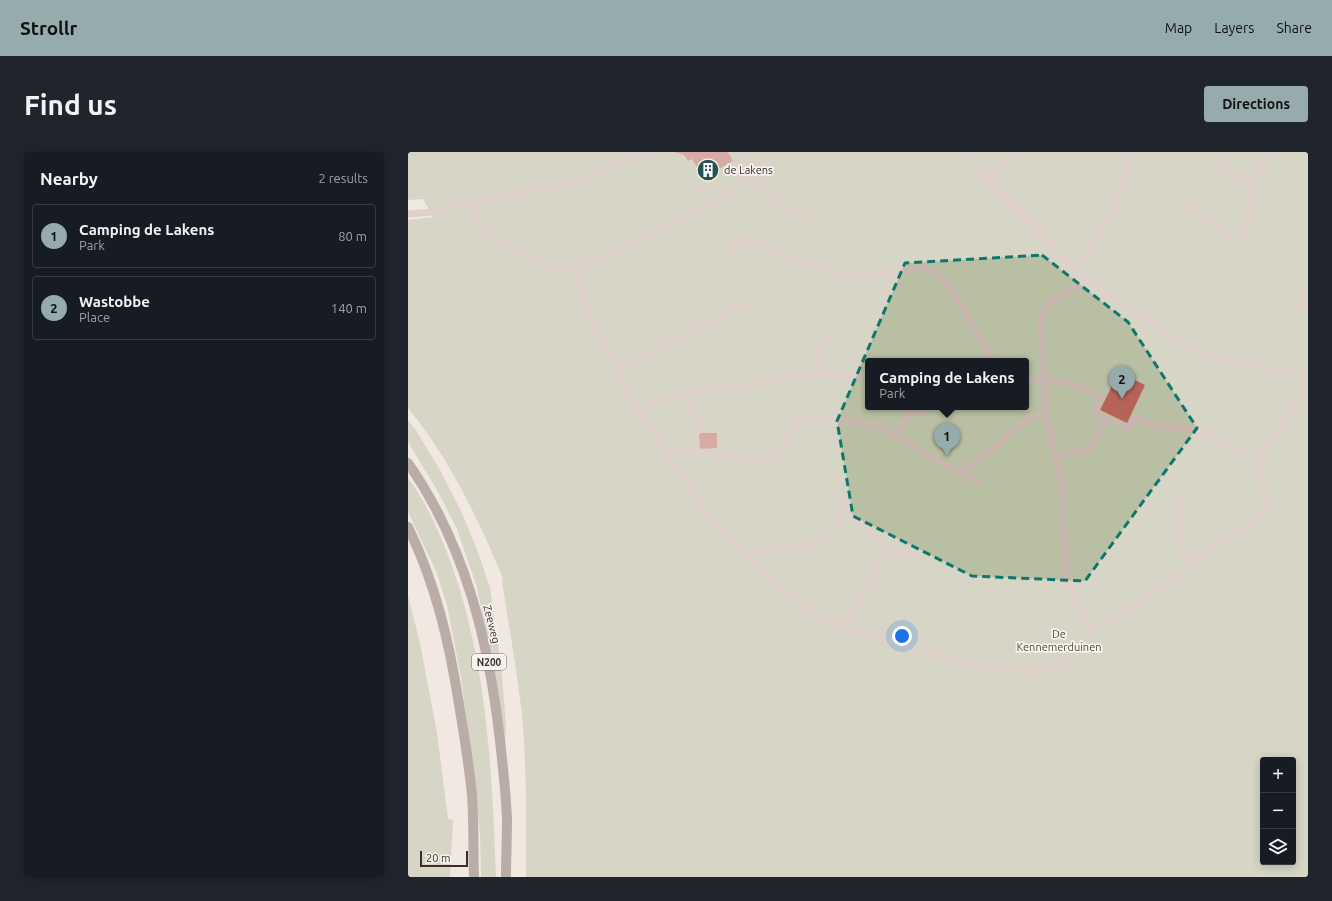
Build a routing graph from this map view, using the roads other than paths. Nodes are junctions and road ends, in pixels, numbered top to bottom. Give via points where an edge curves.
1 (650, 152) edge
2 (741, 152) edge
3 (964, 152) edge
4 (1016, 152) edge
5 (1132, 152) edge
6 (1213, 152) edge
7 (1271, 152) edge
8 (745, 173) junction
9 (987, 178) junction
10 (1253, 185) junction
11 (465, 203) junction
12 (1189, 204) dead end
13 (408, 214) edge
14 (807, 218) dead end
15 (731, 249) dead end
16 (574, 269) junction
17 (1075, 270) junction
18 (1089, 280) junction
19 (1308, 296) edge
20 (745, 303) dead end
21 (1298, 310) dead end
22 (830, 336) dead end
23 (993, 358) edge
24 (616, 368) junction
25 (813, 373) junction
26 (865, 377) edge
27 (1029, 380) edge
28 (1044, 380) junction
29 (1308, 381) edge
30 (1308, 386) edge
31 (686, 393) junction
32 (638, 407) junction
33 (909, 410) edge
34 (926, 410) dead end
35 (1046, 415) junction
36 (910, 416) junction
37 (1109, 419) junction
38 (896, 436) junction
39 (1267, 444) junction
40 (667, 450) junction
41 (695, 451) junction
42 (1056, 456) junction
43 (408, 463) edge
44 (958, 472) junction
45 (980, 483) dead end
46 (843, 499) dead end
47 (1177, 500) dead end
48 (841, 510) junction
49 (408, 526) edge
50 (882, 552) junction
51 (743, 553) junction
52 (915, 556) dead end
53 (1195, 561) junction
54 (841, 627) junction
55 (1091, 629) junction
56 (474, 877) edge
57 (506, 877) edge

1 - 11 lane via 563,184
2 - 8 lane via 748,166
3 - 9 lane
4 - 9 lane via 1010,161
5 - 17 lane via 1114,214
6 - 10 lane via 1231,171
7 - 10 lane
8 - 14 lane via 757,181 764,195
8 - 16 lane via 738,184 708,207
9 - 17 lane
10 - 12 lane via 1246,231 1233,242
11 - 13 lane via 432,212
11 - 16 lane via 515,252 549,266 564,270
15 - 23 lane via 746,237 824,271 858,277 924,268 942,278
16 - 24 lane via 590,314
17 - 18 lane
18 - 28 lane via 1051,301 1041,314
18 - 29 lane via 1136,314 1208,357 1295,374
19 - 21 lane
20 - 24 lane
22 - 25 lane via 816,359
24 - 32 lane
25 - 26 lane
25 - 31 lane
27 - 28 lane
28 - 35 lane
28 - 37 lane via 1083,387 1100,397 1095,411
30 - 39 lane
31 - 32 lane
31 - 41 lane via 701,423 701,429 695,433
32 - 40 lane
33 - 36 lane
34 - 36 lane
35 - 42 lane
35 - 44 lane via 1032,417 1021,424 991,451
36 - 38 lane
37 - 39 lane via 1128,429 1137,418 1158,427 1204,430 1231,450 1256,453
37 - 42 lane via 1089,450
38 - 41 lane via 885,429 847,420 816,418 799,422 775,454 765,461 747,462
38 - 44 lane
39 - 53 lane via 1261,463 1266,512 1248,527
40 - 41 lane
40 - 51 lane via 704,513
42 - 55 lane via 1063,489 1062,530 1066,549 1066,577 1081,614
43 - 57 main road, Zeeweg / N200 via 431,500 460,562 476,606 487,656 504,776 507,819
44 - 45 lane
46 - 48 lane
47 - 53 lane via 1181,519 1178,535 1184,552
48 - 50 lane via 872,532
48 - 51 lane via 838,526 828,536 796,549 766,549
49 - 56 main road via 427,570 444,623 455,680 472,796
50 - 52 lane
50 - 54 lane via 884,558 870,581 866,594
51 - 54 lane via 821,619
53 - 55 lane via 1160,590 1106,623
54 - 55 lane via 931,654 1002,670 1044,672 1068,659 1088,640

